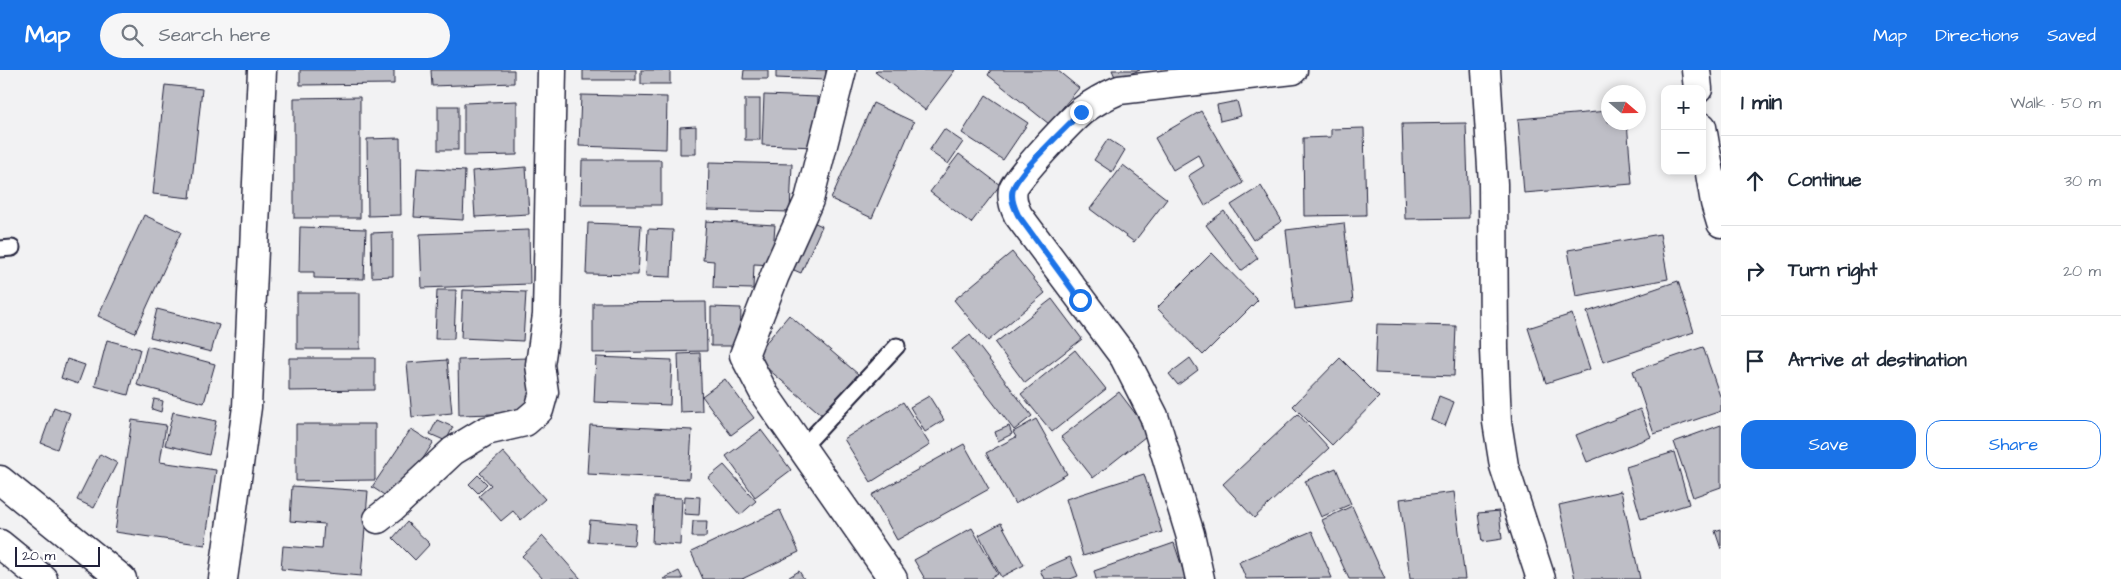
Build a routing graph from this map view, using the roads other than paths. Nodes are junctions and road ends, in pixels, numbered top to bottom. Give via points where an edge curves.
1 (262, 70) edge
2 (552, 70) edge
3 (842, 70) edge
4 (1293, 70) edge
5 (1486, 70) edge
6 (1493, 70) edge
7 (1696, 70) edge
8 (1698, 85) edge
9 (1703, 130) edge
10 (1721, 223) edge
11 (897, 346) dead end
12 (802, 448) junction
13 (0, 480) edge
14 (378, 519) dead end
15 (0, 544) edge
16 (43, 579) edge
17 (122, 579) edge
18 (223, 579) edge
19 (893, 579) edge
20 (1200, 579) edge
21 (1541, 579) edge

1 - 18 main road via 247,407
2 - 14 main road via 547,315 540,365 544,392 538,410 525,422 486,431 453,450
3 - 12 main road via 809,200 774,275 744,355 765,395
4 - 20 main road via 1119,90 1100,98 1081,112 1023,173 1012,191 1013,206 1018,215 1124,357 1154,416 1190,534
5 - 6 main road
5 - 21 main road via 1493,184 1497,422 1504,466
7 - 8 main road
9 - 10 main road
11 - 12 lane
12 - 19 main road
13 - 17 main road
15 - 16 main road

